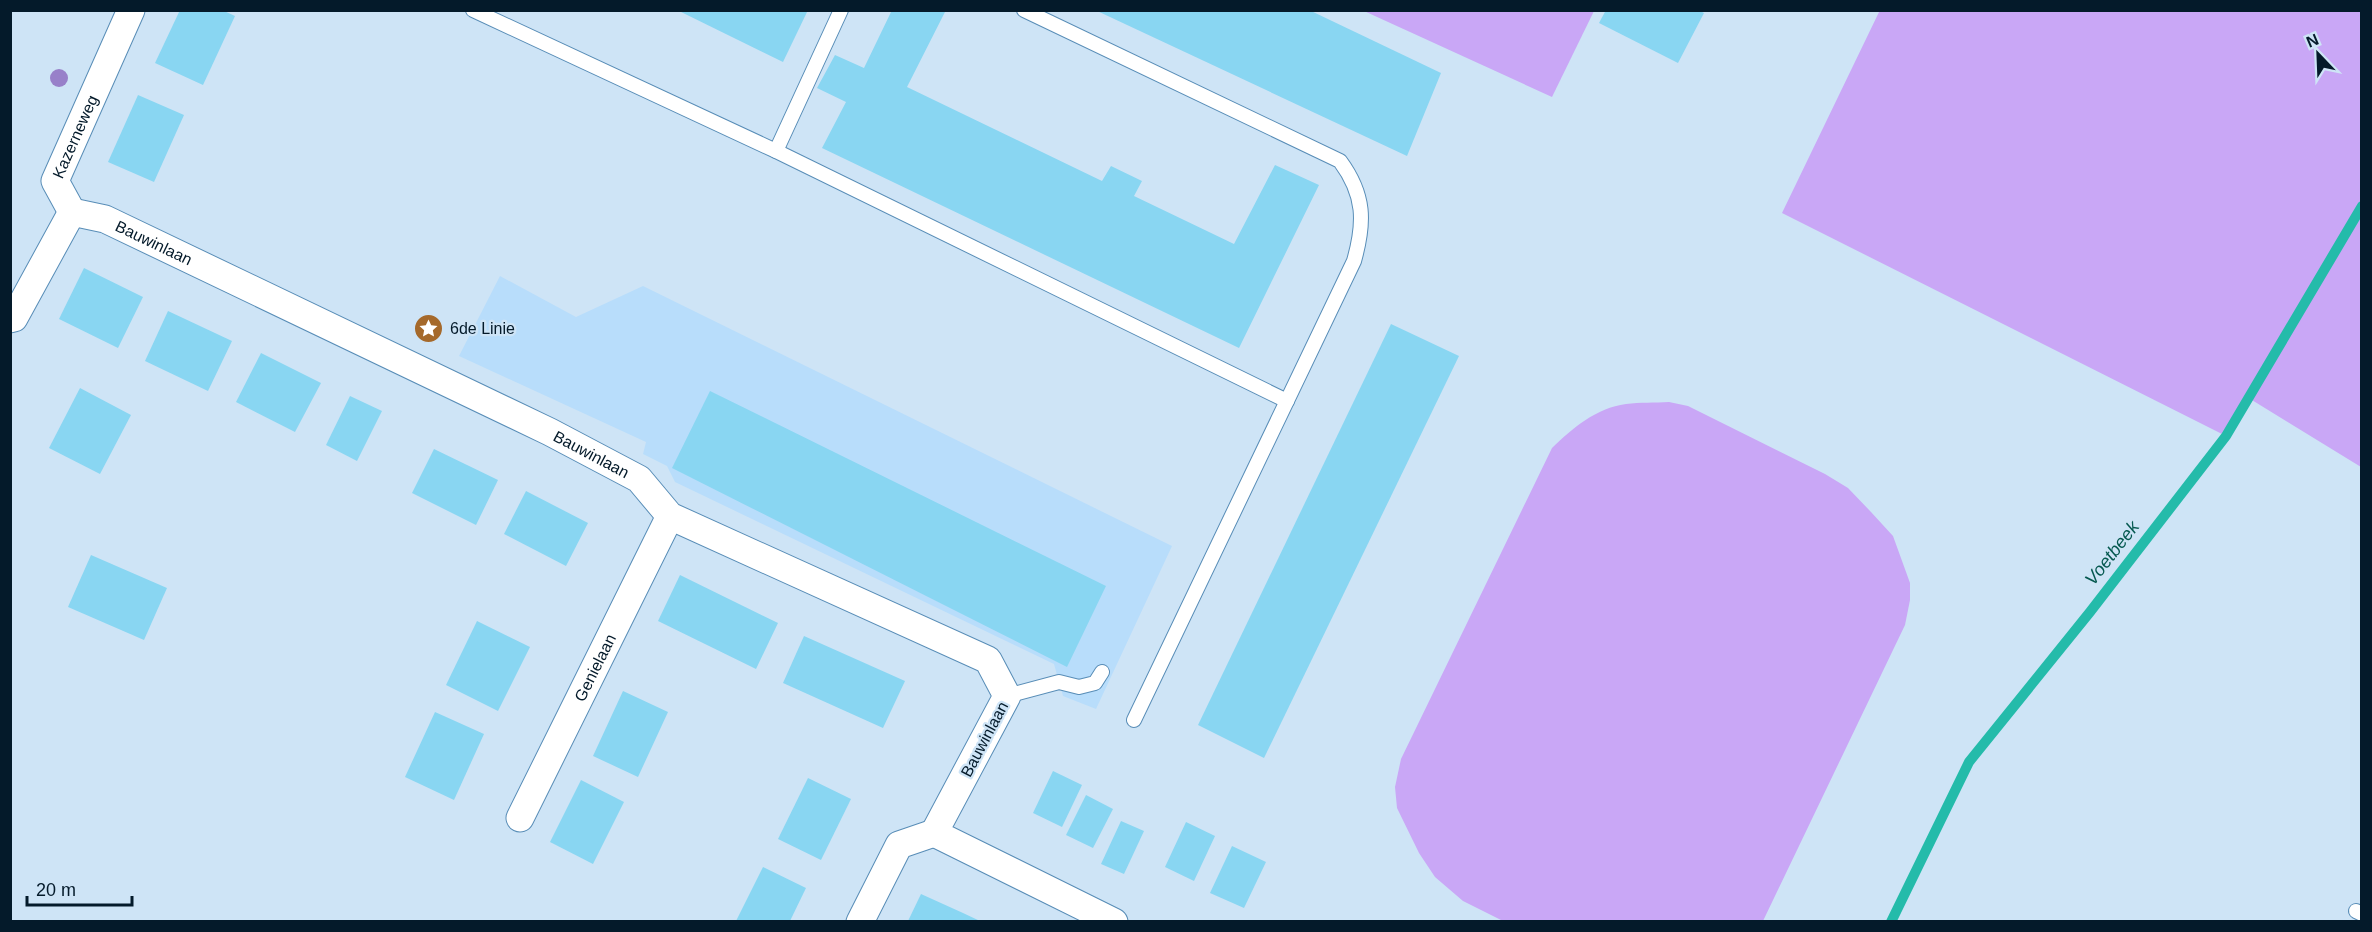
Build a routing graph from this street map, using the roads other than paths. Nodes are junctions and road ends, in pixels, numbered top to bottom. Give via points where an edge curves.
1 (131, 10) edge
2 (473, 10) edge
3 (841, 10) edge
4 (1024, 10) edge
5 (776, 151) junction
6 (72, 212) junction
7 (10, 319) edge
8 (1287, 401) junction
9 (670, 516) junction
10 (1102, 672) dead end
11 (1007, 696) junction
12 (1134, 720) dead end
13 (520, 819) dead end
14 (934, 833) junction
15 (860, 921) edge
16 (1114, 921) edge

1 - 6 street, Kazerneweg via 55,181
2 - 5 lane
3 - 5 lane
4 - 8 lane via 1340,161 1353,179 1361,201 1361,235 1354,261
5 - 8 lane
6 - 7 street
6 - 9 street, Bauwinlaan via 105,219 550,432 639,479
8 - 12 lane
9 - 11 street, Bauwinlaan via 988,660
9 - 13 street, Genielaan
10 - 11 lane via 1095,682 1079,687 1059,682
11 - 14 street, Bauwinlaan
14 - 15 street via 899,845
14 - 16 street

